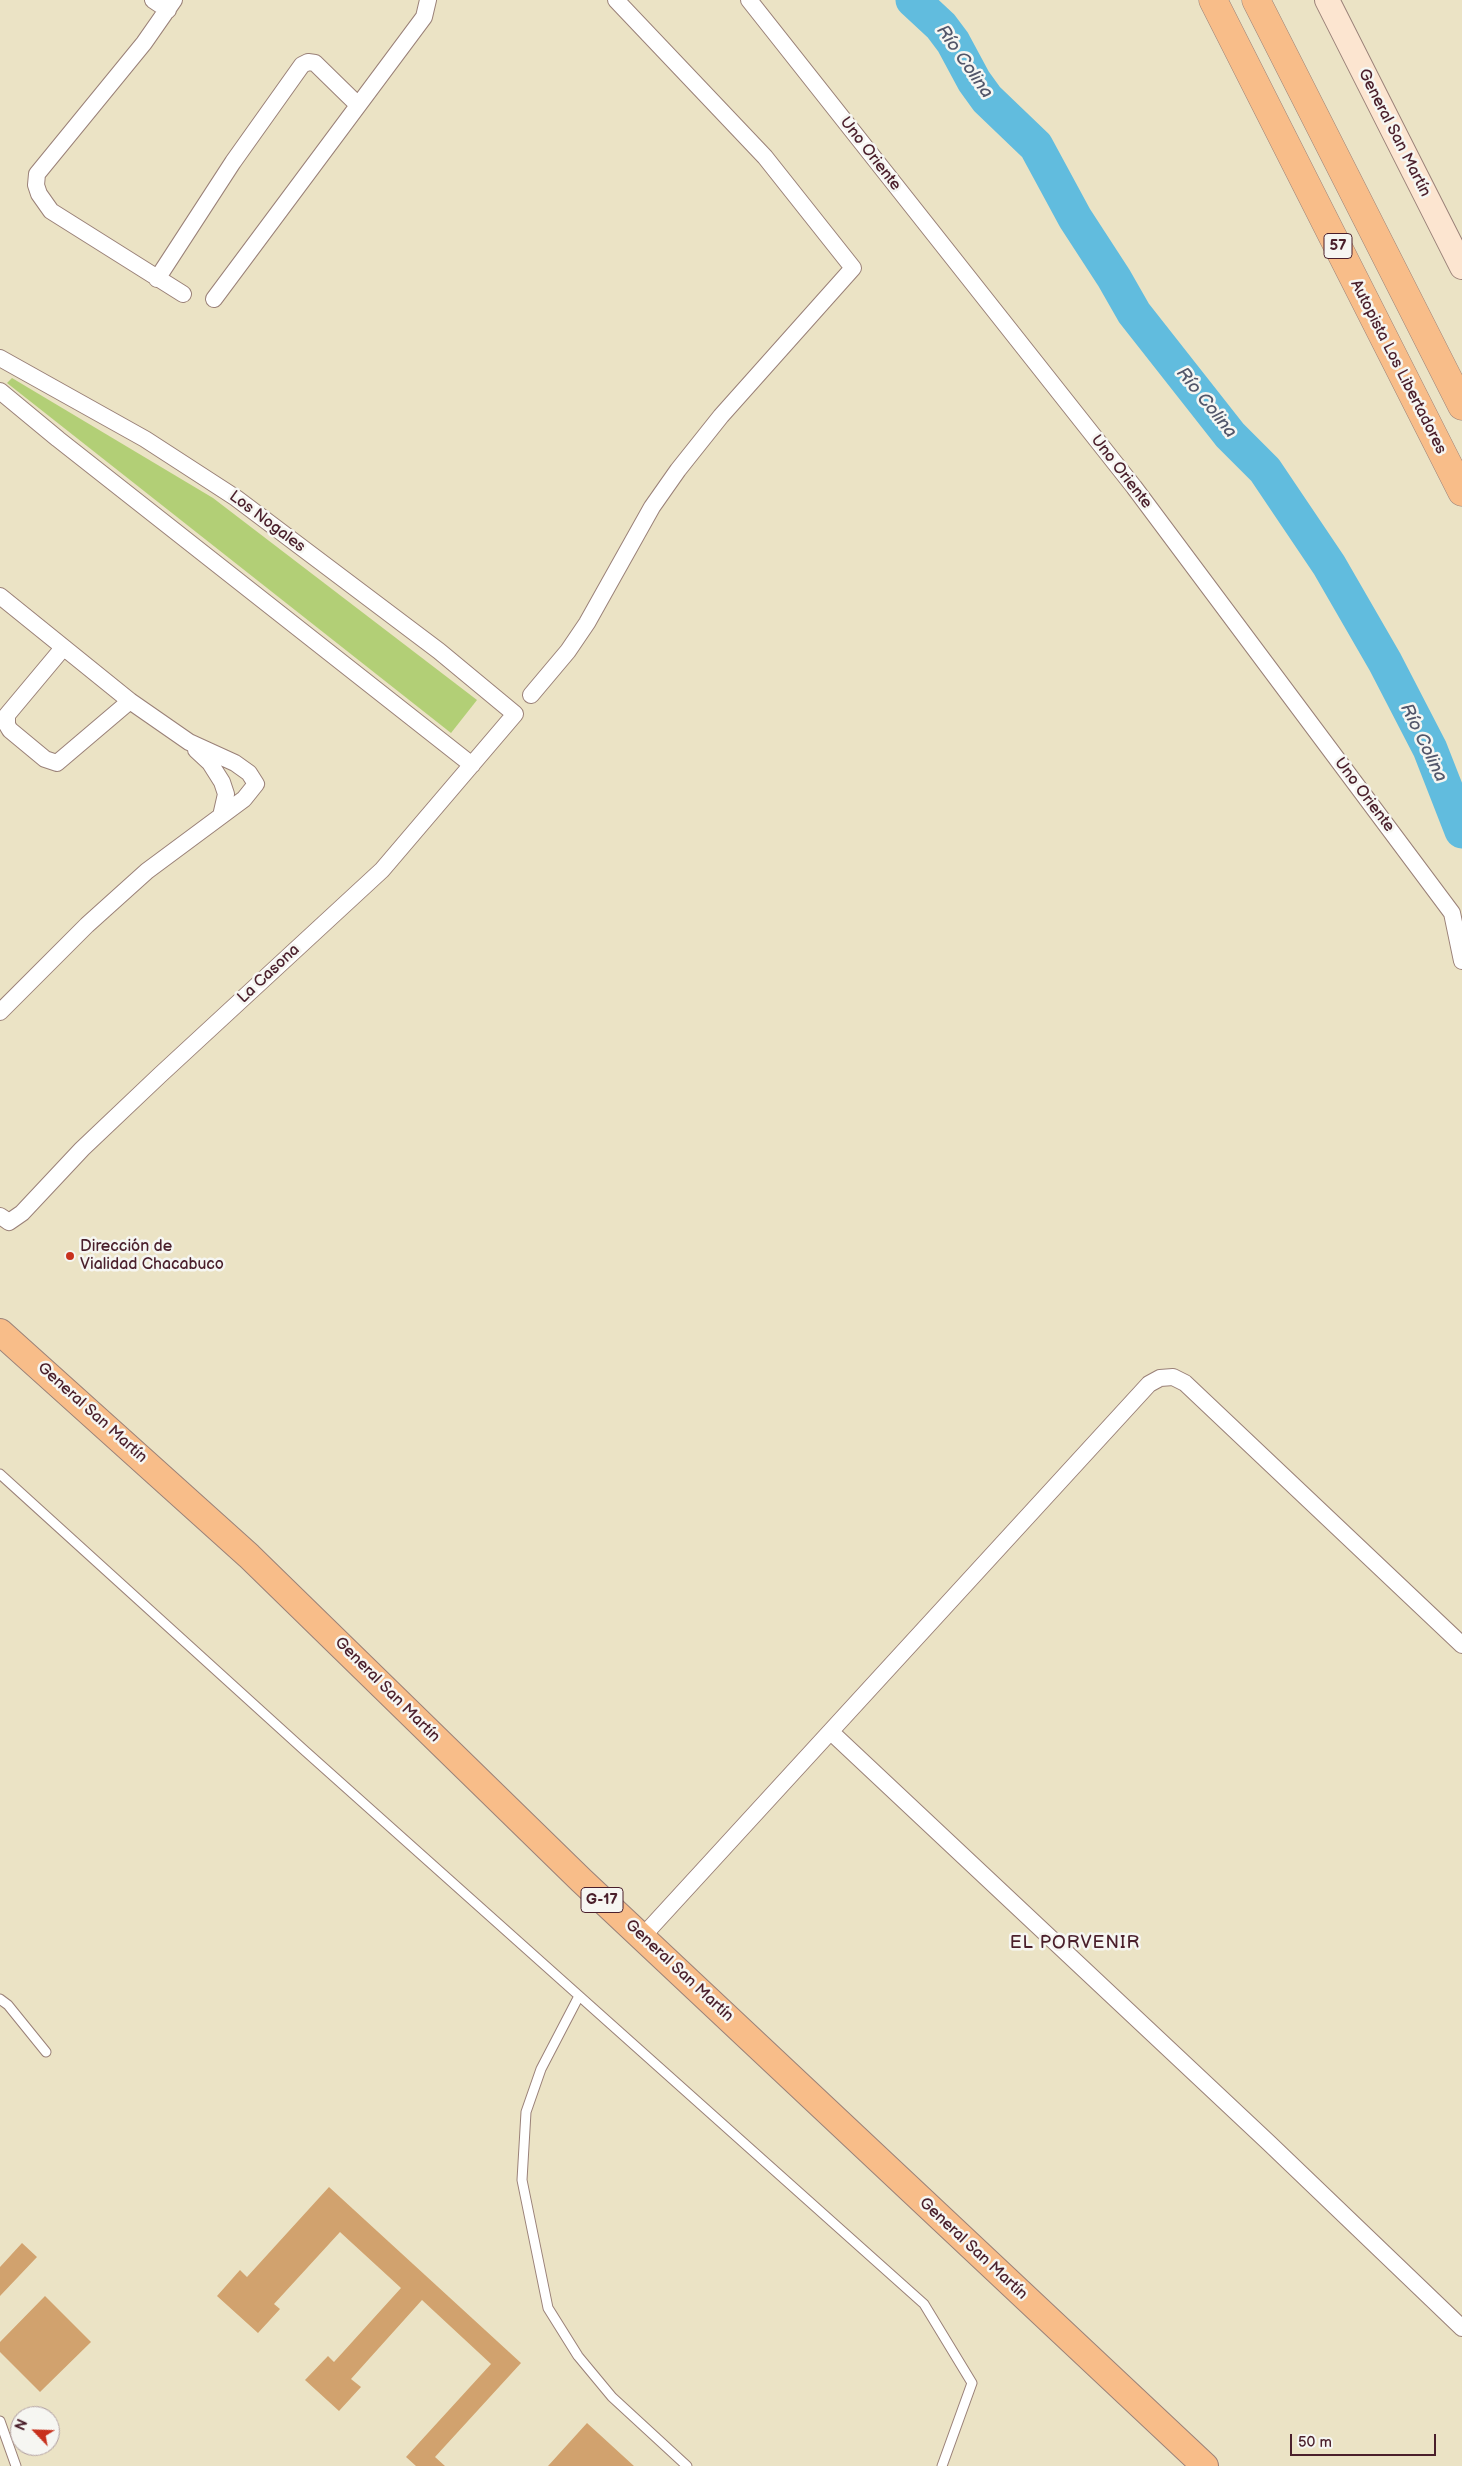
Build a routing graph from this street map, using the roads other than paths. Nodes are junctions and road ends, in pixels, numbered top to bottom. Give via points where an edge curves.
1 (153, 0) edge
2 (428, 0) edge
3 (616, 0) edge
4 (749, 0) edge
5 (1213, 0) edge
6 (1256, 0) edge
7 (1327, 0) edge
8 (171, 5) edge
9 (358, 106) junction
10 (1462, 267) edge
11 (157, 279) junction
12 (183, 294) dead end
13 (214, 300) dead end
14 (0, 358) edge
15 (0, 391) edge
16 (1462, 406) edge
17 (1462, 492) edge
18 (0, 596) edge
19 (63, 648) junction
20 (531, 695) dead end
21 (130, 701) junction
22 (515, 714) joint
23 (190, 742) junction
24 (472, 765) junction
25 (221, 816) junction
26 (1462, 961) edge
27 (0, 1012) edge
28 (5, 1219) edge
29 (0, 1332) edge
30 (0, 1474) edge
31 (1462, 1645) edge
32 (831, 1732) junction
33 (642, 1937) junction
34 (579, 1996) junction
35 (0, 1999) edge
36 (46, 2052) dead end
37 (1462, 2328) edge
38 (0, 2421) edge
39 (16, 2466) edge
40 (687, 2466) edge
41 (942, 2466) edge
42 (1205, 2466) edge

1 - 8 street
2 - 9 street via 424,17
3 - 20 street via 765,157 853,268 721,416 678,470 652,508 587,623
4 - 26 street, Uno Oriente via 1134,487 1452,913
5 - 17 highway, Autopista Los Libertadores / 57
6 - 16 highway, 57
7 - 10 street, General San Martín
8 - 11 street via 38,174 36,185 38,194 51,211
9 - 11 street via 315,63 302,65 232,162
9 - 13 street
11 - 12 street
14 - 22 street, Los Nogales via 153,444 236,498 439,651
15 - 24 street
18 - 19 street
19 - 21 street
19 - 21 street via 7,715 10,730 45,760 57,763
21 - 23 street
22 - 24 street, La Casona
23 - 25 street via 222,782 226,794
23 - 25 street via 235,763 249,773 256,784 244,800
24 - 28 street, La Casona via 382,870 160,1075 22,1213
25 - 27 street via 147,871 87,925
29 - 33 main road, General San Martín / G-17 via 249,1556
30 - 34 lane
31 - 32 street via 1185,1383 1166,1377 1149,1384
32 - 33 street
32 - 37 street
33 - 42 main road, General San Martín / G-17
34 - 40 lane via 541,2069 526,2112 522,2180 548,2308 578,2356 612,2397
34 - 41 lane via 924,2304 972,2383
35 - 36 lane
38 - 39 lane

